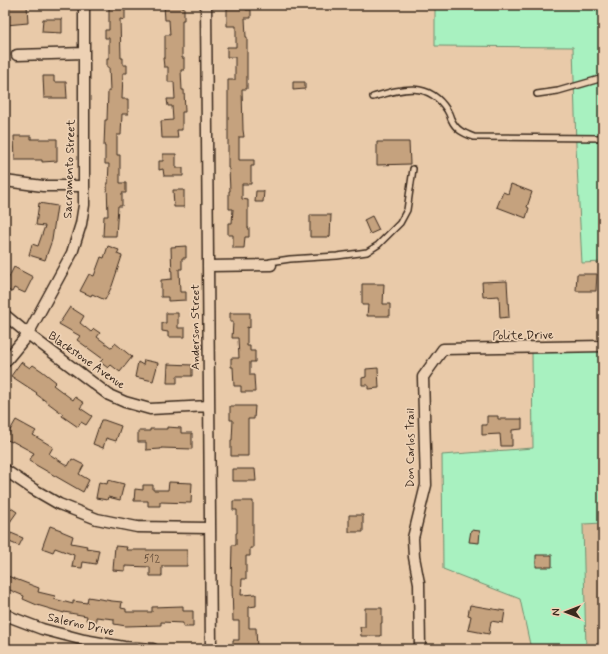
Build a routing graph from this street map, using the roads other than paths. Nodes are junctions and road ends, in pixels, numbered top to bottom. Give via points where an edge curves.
1 (84, 5) edge
2 (206, 5) edge
3 (84, 53) junction
4 (17, 55) dead end
5 (603, 78) edge
6 (537, 94) dead end
7 (373, 97) dead end
8 (603, 138) edge
9 (413, 169) dead end
10 (5, 181) edge
11 (84, 186) junction
12 (269, 265) joint
13 (208, 266) junction
14 (5, 316) edge
15 (28, 334) junction
16 (603, 346) edge
17 (442, 349) joint
18 (5, 362) edge
19 (209, 406) junction
20 (5, 470) edge
21 (209, 528) junction
22 (5, 614) edge
23 (420, 648) edge
24 (153, 649) edge
25 (211, 649) edge

1 - 3 street, Sacramento Street
2 - 13 street, Anderson Street
3 - 4 street
3 - 11 street, Sacramento Street
5 - 6 lane via 558,91
7 - 8 lane via 400,89 426,91 448,111 456,128 474,137
9 - 12 lane via 408,210 400,223 378,245 367,252 290,259 270,262
10 - 11 street via 43,186
11 - 15 street, Sacramento Street via 84,205 72,253
12 - 13 street
13 - 19 street, Anderson Street
14 - 15 street, Blackstone Avenue
15 - 18 street, Sacramento Street
15 - 19 street, Blackstone Avenue via 109,395 125,402 150,409
16 - 17 street, Polite Drive
17 - 23 street, Don Carlos Trail via 423,377 426,485 413,538 419,583
19 - 21 street, Anderson Street
20 - 21 street via 33,490 59,504 97,519 137,527
21 - 25 street, Anderson Street
22 - 24 street, Salerno Drive via 42,629 84,640

